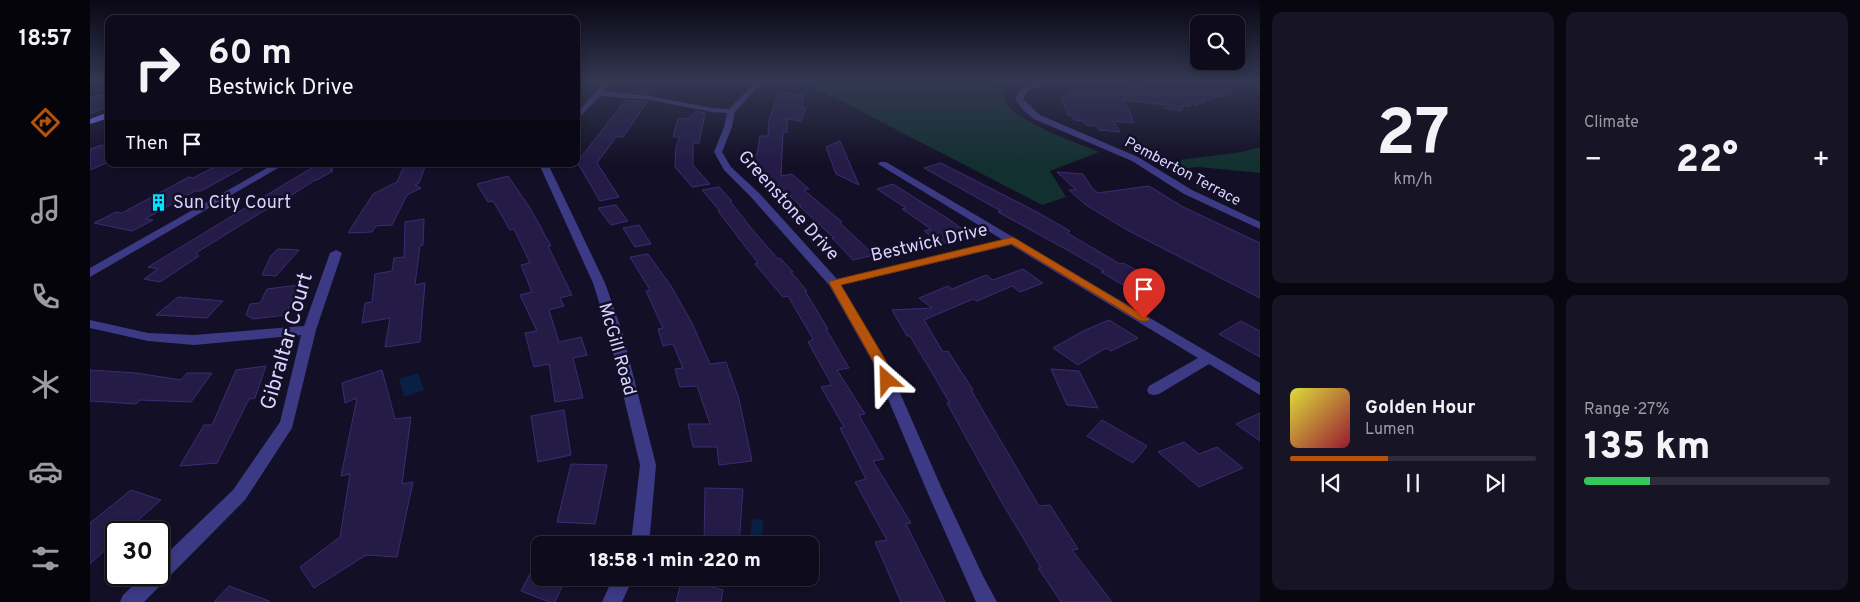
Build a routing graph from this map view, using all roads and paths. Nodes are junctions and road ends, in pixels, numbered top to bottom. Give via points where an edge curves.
1 (707, 109) edge
2 (734, 109) edge
3 (1027, 109) edge
4 (731, 112) junction
5 (105, 117) edge
6 (90, 122) edge
7 (105, 125) edge
8 (90, 130) edge
9 (883, 164) dead end
10 (275, 167) edge
11 (544, 167) edge
12 (1260, 226) edge
13 (1013, 240) junction
14 (336, 253) dead end
15 (90, 273) edge
16 (834, 283) junction
17 (90, 324) edge
18 (309, 330) junction
19 (1209, 358) junction
20 (1154, 390) dead end
21 (1260, 390) edge
22 (640, 536) edge
23 (170, 562) edge
24 (146, 586) edge
25 (619, 586) edge
26 (130, 602) edge
27 (612, 602) edge
28 (987, 602) edge

1 - 4 street
2 - 4 street, Greenstone Drive
3 - 12 street, Pemberton Terrace via 1038,117 1135,159 1188,192
4 - 16 street, Greenstone Drive via 718,152 727,168
5 - 6 main road
7 - 8 main road
9 - 13 street
10 - 15 street
11 - 22 street, McGill Road via 599,284 615,331 648,465
13 - 16 street, Bestwick Drive
13 - 19 street, Bestwick Drive
14 - 18 street, Gibraltar Court
16 - 28 street, Greenstone Drive via 879,361
17 - 18 street via 148,337 194,340
18 - 23 street, Gibraltar Court via 287,424 239,495
19 - 20 street
19 - 21 street, Bestwick Drive
24 - 26 street, Gibraltar Court
25 - 27 street

